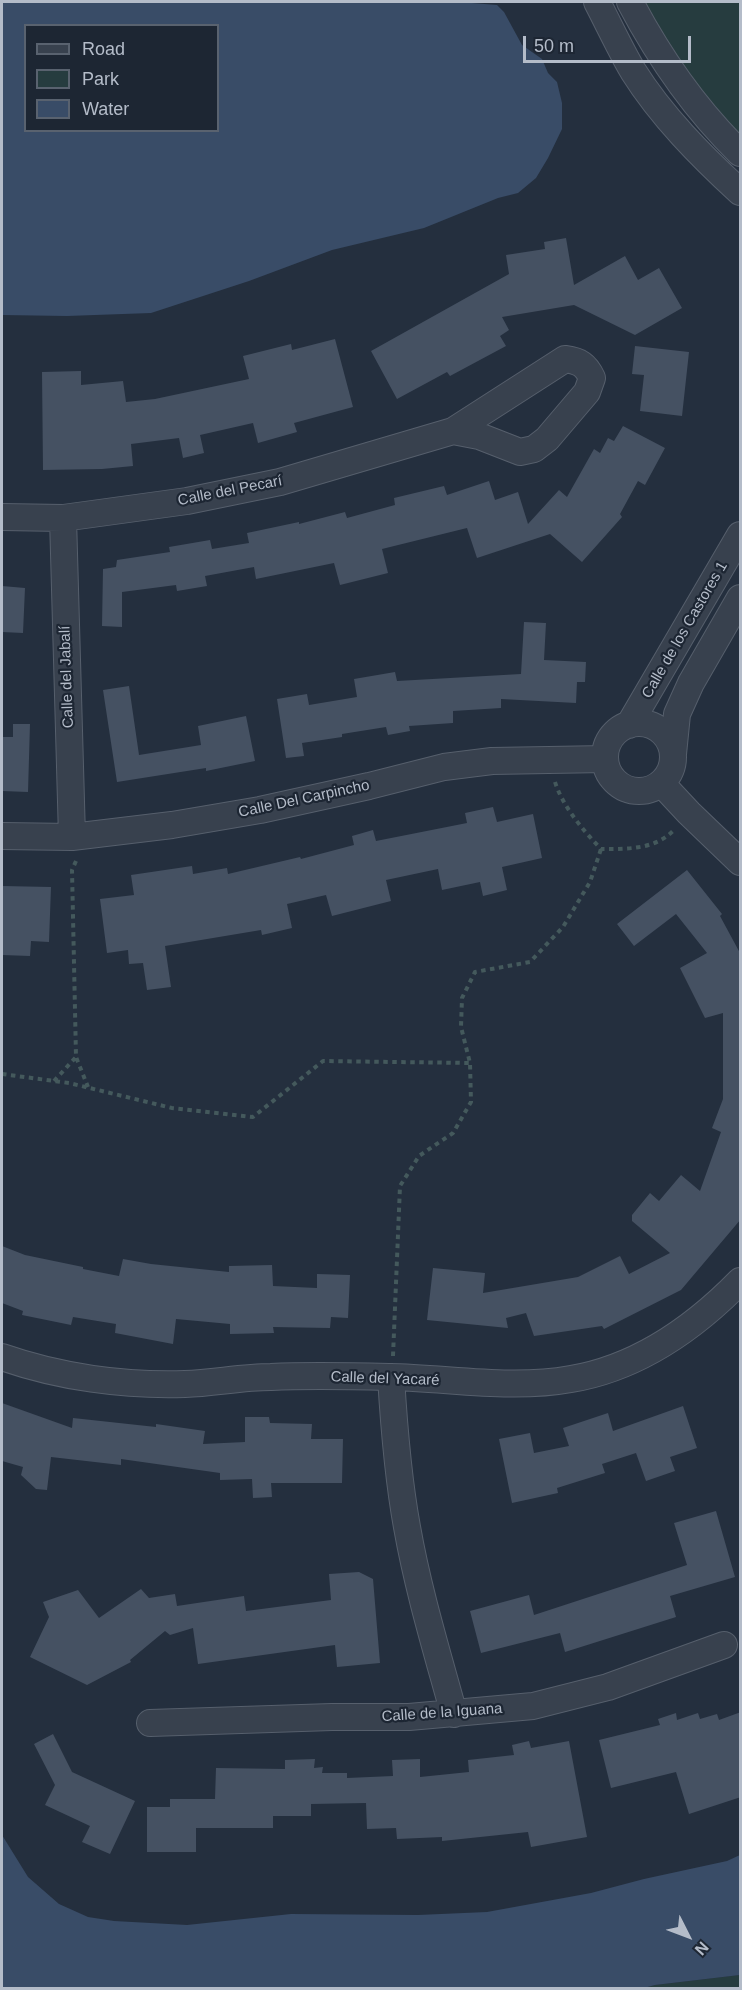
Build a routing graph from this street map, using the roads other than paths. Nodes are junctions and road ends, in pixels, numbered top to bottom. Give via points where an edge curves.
1 (597, 2) edge
2 (630, 2) edge
3 (741, 153) edge
4 (741, 192) edge
5 (453, 431) junction
6 (2, 517) edge
7 (63, 518) junction
8 (741, 535) edge
9 (741, 598) edge
10 (629, 725) junction
11 (673, 755) junction
12 (605, 759) junction
13 (661, 783) junction
14 (2, 836) edge
15 (79, 836) junction
16 (741, 862) edge
17 (741, 1281) edge
18 (2, 1357) edge
19 (391, 1377) junction
20 (724, 1645) dead end
21 (454, 1714) junction
22 (150, 1723) dead end

1 - 4 street via 633,71 658,106 688,142
2 - 3 street via 682,86
5 - 5 street, Calle del Pecarí via 479,436 520,452 534,449 587,392 592,378 586,367 565,359
5 - 7 street, Calle del Pecarí via 280,482 187,501
6 - 7 street, Calle del Pecarí
7 - 15 street, Calle del Jabalí
8 - 10 street, Calle de los Castores 1
9 - 11 street via 691,683 678,714
10 - 11 street via 639,723 658,729 666,736
10 - 12 street via 611,738
11 - 13 street via 668,775
12 - 13 street via 613,779 621,786 641,791
12 - 15 street, Calle Del Carpincho via 492,761 444,767 260,810
13 - 16 street
14 - 15 street, Calle Del Carpincho
17 - 19 street, Calle del Yacaré via 687,1329 650,1352 572,1379 489,1383
18 - 19 street, Calle del Yacaré via 80,1377 140,1383
19 - 21 street via 407,1528
20 - 21 street, Calle de la Iguana via 609,1688 533,1706
21 - 22 street, Calle de la Iguana

